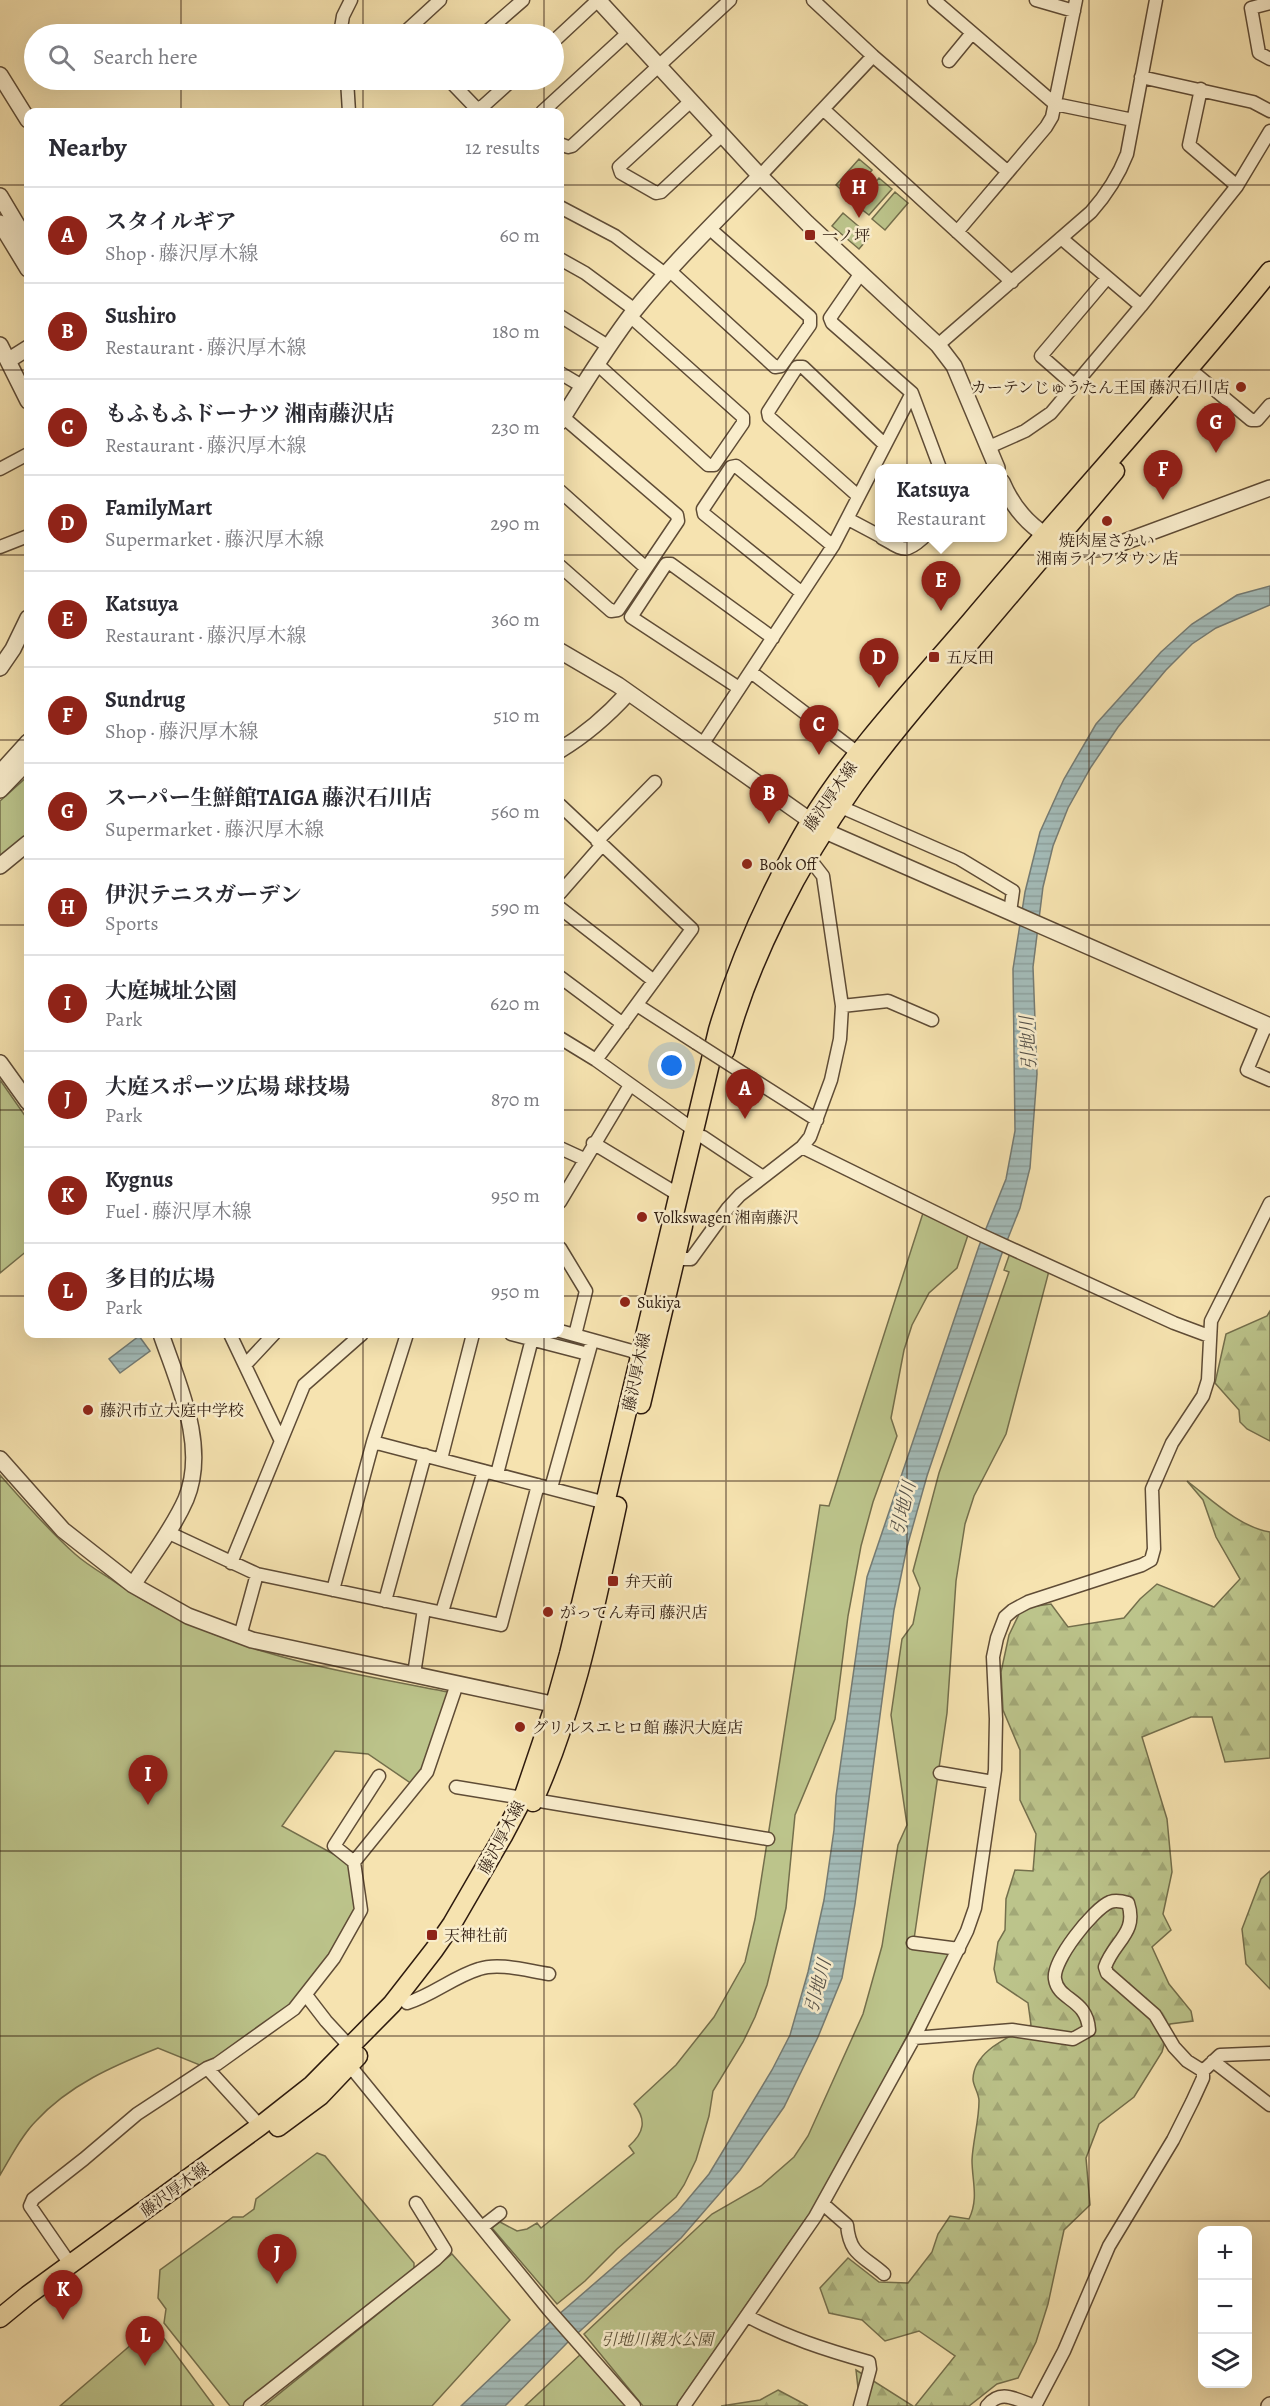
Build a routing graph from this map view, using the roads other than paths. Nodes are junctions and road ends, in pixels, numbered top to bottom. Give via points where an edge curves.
1 (351, 0) edge
2 (440, 0) edge
3 (523, 0) edge
4 (598, 0) edge
5 (934, 0) edge
6 (1036, 0) edge
7 (1156, 0) edge
8 (723, 2) edge
9 (818, 2) edge
10 (1270, 3) edge
11 (1075, 5) edge
12 (342, 24) edge
13 (414, 24) edge
14 (495, 24) edge
15 (564, 32) edge
16 (628, 33) junction
17 (972, 33) junction
18 (873, 56) junction
19 (1270, 59) edge
20 (949, 61) dead end
21 (659, 66) junction
22 (0, 75) edge
23 (1142, 77) junction
24 (1201, 89) junction
25 (348, 90) edge
26 (459, 90) edge
27 (501, 90) edge
28 (690, 101) junction
29 (1055, 104) junction
30 (349, 108) edge
31 (481, 108) edge
32 (481, 108) edge
33 (546, 108) edge
34 (823, 109) junction
35 (1270, 111) edge
36 (24, 114) edge
37 (1133, 120) junction
38 (1270, 131) edge
39 (723, 135) junction
40 (564, 146) edge
41 (1008, 172) junction
42 (760, 176) junction
43 (1237, 186) junction
44 (0, 196) edge
45 (564, 209) edge
46 (0, 223) edge
47 (709, 228) junction
48 (957, 231) junction
49 (24, 236) edge
50 (1061, 238) junction
51 (564, 261) edge
52 (24, 262) edge
53 (667, 272) junction
54 (1270, 272) edge
55 (861, 273) junction
56 (1107, 278) junction
57 (1012, 282) junction
58 (1270, 289) edge
59 (1141, 306) junction
60 (633, 313) junction
61 (564, 318) edge
62 (0, 345) edge
63 (938, 345) junction
64 (608, 346) junction
65 (24, 351) edge
66 (9, 360) junction
67 (597, 364) junction
68 (564, 375) edge
69 (1197, 375) junction
70 (1074, 385) junction
71 (582, 386) junction
72 (24, 392) edge
73 (912, 393) junction
74 (1270, 405) edge
75 (564, 414) edge
76 (564, 421) edge
77 (885, 445) junction
78 (988, 447) junction
79 (24, 456) edge
80 (939, 464) edge
81 (995, 464) edge
82 (0, 469) edge
83 (1270, 488) edge
84 (1007, 491) edge
85 (564, 495) edge
86 (858, 496) junction
87 (848, 519) junction
88 (875, 534) edge
89 (24, 538) edge
90 (1049, 538) junction
91 (891, 542) edge
92 (918, 542) edge
93 (833, 546) junction
94 (0, 547) edge
95 (646, 568) junction
96 (564, 570) edge
97 (802, 593) junction
98 (24, 626) edge
99 (773, 638) junction
100 (564, 653) edge
101 (0, 668) edge
102 (751, 672) junction
103 (739, 688) junction
104 (628, 693) junction
105 (702, 745) junction
106 (24, 746) edge
107 (564, 748) edge
108 (859, 754) junction
109 (24, 765) edge
110 (0, 773) edge
111 (656, 782) dead end
112 (0, 790) edge
113 (841, 807) junction
114 (564, 811) edge
115 (818, 826) junction
116 (599, 843) junction
117 (24, 846) edge
118 (809, 858) junction
119 (0, 866) edge
120 (564, 884) edge
121 (564, 911) edge
122 (1013, 914) junction
123 (564, 980) edge
124 (654, 981) junction
125 (637, 1005) junction
126 (842, 1006) junction
127 (932, 1020) dead end
128 (1269, 1023) edge
129 (623, 1024) junction
130 (564, 1040) edge
131 (596, 1060) junction
132 (0, 1063) edge
133 (1270, 1080) edge
134 (630, 1085) junction
135 (24, 1096) edge
136 (817, 1120) junction
137 (699, 1133) junction
138 (593, 1143) junction
139 (802, 1147) junction
140 (564, 1150) edge
141 (584, 1159) junction
142 (763, 1177) junction
143 (564, 1195) edge
144 (679, 1195) junction
145 (1270, 1203) edge
146 (564, 1255) edge
147 (669, 1259) junction
148 (564, 1332) edge
149 (575, 1335) junction
150 (1209, 1336) junction
151 (167, 1338) edge
152 (232, 1338) edge
153 (269, 1338) edge
154 (357, 1338) edge
155 (406, 1338) edge
156 (473, 1338) edge
157 (528, 1338) edge
158 (532, 1339) junction
159 (592, 1341) junction
160 (639, 1353) junction
161 (588, 1354) junction
162 (245, 1365) junction
163 (280, 1438) junction
164 (373, 1442) junction
165 (425, 1455) junction
166 (0, 1459) edge
167 (441, 1459) junction
168 (484, 1471) junction
169 (497, 1474) junction
170 (538, 1485) junction
171 (551, 1488) junction
172 (606, 1503) junction
173 (167, 1532) junction
174 (231, 1563) junction
175 (256, 1574) junction
176 (133, 1585) junction
177 (333, 1590) junction
178 (385, 1601) junction
179 (424, 1609) junction
180 (442, 1612) junction
181 (240, 1636) junction
182 (414, 1674) junction
183 (458, 1684) junction
184 (562, 1706) junction
185 (940, 1773) dead end
186 (379, 1776) dead end
187 (993, 1782) junction
188 (456, 1787) dead end
189 (529, 1799) junction
190 (768, 1839) dead end
191 (354, 1862) junction
192 (913, 1943) dead end
193 (959, 1949) junction
194 (549, 1974) dead end
195 (306, 1995) junction
196 (407, 2004) junction
197 (914, 2038) junction
198 (1270, 2053) edge
199 (347, 2056) junction
200 (1213, 2061) junction
201 (207, 2068) junction
202 (1203, 2071) junction
203 (1270, 2105) edge
204 (260, 2126) junction
205 (416, 2203) dead end
206 (823, 2204) junction
207 (500, 2213) dead end
208 (482, 2227) junction
209 (70, 2264) junction
210 (884, 2274) dead end
211 (747, 2316) junction
212 (0, 2318) edge
213 (0, 2334) edge
214 (250, 2406) edge
215 (634, 2406) edge
216 (684, 2406) edge
217 (860, 2406) edge
218 (987, 2406) edge
219 (1035, 2406) edge

1 - 12 street
2 - 13 street
3 - 14 street
4 - 15 street
4 - 16 street
5 - 17 street
6 - 11 street
7 - 23 street
8 - 21 street
9 - 18 street
10 - 19 street via 1251,8 1259,53
11 - 29 street
16 - 21 street
16 - 33 street
17 - 20 street
17 - 29 street
18 - 34 street
18 - 41 street
21 - 28 street
21 - 40 street via 572,146
22 - 36 street
23 - 24 street
23 - 37 street
24 - 35 street via 1253,102
24 - 43 street via 1189,146
25 - 30 street
26 - 32 street
27 - 31 street
28 - 39 street
28 - 39 street via 619,167 621,173 656,193 661,192
29 - 37 street
29 - 41 street via 1046,127
34 - 42 street
34 - 48 street
37 - 50 street via 1127,154 1109,192
38 - 43 street
39 - 42 street
41 - 48 street
42 - 47 street
42 - 55 street
43 - 59 street
44 - 49 street
45 - 53 street via 615,236
46 - 52 street
47 - 53 street
47 - 53 street via 810,317 810,324 781,366 775,367
48 - 57 street
50 - 56 street
50 - 57 street
51 - 60 street via 585,273
53 - 60 street
54 - 90 main road, 藤沢厚木線
55 - 63 street
55 - 73 street via 830,318 832,323
56 - 59 street
56 - 70 street via 1041,356
57 - 63 street
58 - 69 main road, 藤沢厚木線
59 - 70 street
60 - 64 street
60 - 67 street via 743,417 743,423 714,465 708,465
61 - 64 street
62 - 66 street
63 - 78 street via 954,366
64 - 67 street
65 - 66 street
66 - 72 street
67 - 71 street
68 - 71 street
69 - 74 street via 1251,420 1257,420
69 - 90 main road, 藤沢厚木線
70 - 78 street via 1051,413 1024,431
71 - 75 street
73 - 77 street
73 - 80 street
76 - 95 street via 677,515 678,521
77 - 86 street
77 - 86 street via 803,367 797,367 768,412
78 - 81 street
79 - 82 street
83 - 90 street via 1102,549 1086,551
84 - 90 street via 1019,512
85 - 95 street
86 - 87 street
87 - 88 street
87 - 93 street
89 - 94 street
90 - 108 main road, 藤沢厚木線
90 - 113 main road, 藤沢厚木線
91 - 92 street via 904,549 911,549
93 - 97 street
93 - 97 street via 736,466 731,467 703,508 704,514
95 - 96 street via 618,610 611,611
97 - 99 street
98 - 101 street
99 - 102 street
99 - 103 street via 666,564 632,617
100 - 104 street
102 - 103 street
102 - 108 street
103 - 105 street
104 - 105 street
104 - 107 street
105 - 115 street
106 - 110 street
108 - 115 main road, 藤沢厚木線
109 - 112 street
111 - 116 street
113 - 115 main road, 藤沢厚木線
113 - 122 street via 960,859 1003,885 1012,891
114 - 116 street
115 - 118 main road, 藤沢厚木線
115 - 122 street
115 - 137 main road, 藤沢厚木線 via 759,923 729,992
116 - 120 street
116 - 124 street via 692,928
117 - 119 street
118 - 126 street via 824,876
118 - 137 main road, 藤沢厚木線 via 770,930 743,996
121 - 124 street
122 - 128 street
123 - 129 street
124 - 125 street
125 - 129 street
125 - 136 street, bridge
126 - 127 street via 888,1001
126 - 136 street via 837,1055
128 - 133 street via 1247,1070
129 - 131 street
130 - 131 street
131 - 134 street
132 - 135 street
134 - 137 street
134 - 138 street
136 - 139 street
137 - 142 street
137 - 144 main road, 藤沢厚木線
137 - 147 main road, 藤沢厚木線
138 - 141 street
138 - 144 street
139 - 142 street
139 - 150 street via 977,1233
140 - 141 street
141 - 143 street
142 - 147 street via 728,1209 691,1259
144 - 147 main road, 藤沢厚木線
145 - 150 street via 1211,1321
146 - 149 street via 586,1291
147 - 160 main road, 藤沢厚木線
147 - 184 main road, 藤沢厚木線 via 584,1659
148 - 149 street
149 - 159 street
150 - 187 street via 1208,1380 1203,1396 1172,1443 1152,1488 1155,1532 1151,1560 1028,1602 1013,1610 1002,1623 993,1657
151 - 173 street via 194,1449 186,1498
152 - 162 street
153 - 162 street
154 - 163 street via 304,1385
155 - 164 street
156 - 167 street
157 - 158 street
158 - 161 street
158 - 169 street
159 - 160 street
159 - 161 street
160 - 172 main road, 藤沢厚木線
161 - 171 street
162 - 163 street
163 - 174 street
164 - 165 street
164 - 177 street
165 - 167 street
165 - 178 street
166 - 176 street via 63,1530
167 - 168 street
168 - 169 street
168 - 180 street
169 - 170 street
170 - 171 street
170 - 180 street via 501,1625
171 - 172 street
172 - 184 main road, 藤沢厚木線
173 - 174 street
173 - 176 street
174 - 175 street
175 - 177 street
175 - 181 street
176 - 181 street via 188,1616
177 - 178 street
178 - 179 street
179 - 180 street
179 - 182 street
181 - 182 street
182 - 183 street
183 - 184 street
183 - 191 street via 427,1772
184 - 189 main road, 藤沢厚木線
185 - 187 street
186 - 191 street via 334,1846
187 - 193 street via 975,1908
188 - 189 street
189 - 190 street
189 - 196 main road, 藤沢厚木線 via 514,1842 462,1930
189 - 199 main road, 藤沢厚木線 via 452,1924
191 - 195 street via 361,1910 334,1958
192 - 193 street
193 - 197 street
194 - 196 street via 481,1968
195 - 199 street
195 - 201 street via 294,2009
196 - 199 main road, 藤沢厚木線
197 - 202 street via 1012,2030 1072,2039 1089,2030 1086,2014 1059,1989 1056,1966 1084,1923 1108,1903 1118,1901 1128,1903 1131,1924 1108,1959 1107,1973 1155,2015 1174,2047
197 - 206 street
198 - 200 street via 1220,2055
199 - 204 main road, 藤沢厚木線
199 - 208 street
199 - 213 main road, 藤沢厚木線 via 320,2096 33,2304
200 - 202 street
200 - 203 street
201 - 204 street
201 - 209 street via 137,2114 33,2199 30,2206
202 - 219 street via 1173,2140 1109,2246 1064,2351
204 - 209 main road, 藤沢厚木線
205 - 214 street via 445,2250
206 - 210 street via 847,2225 852,2248
206 - 211 street
207 - 208 street
208 - 215 street
209 - 212 main road, 藤沢厚木線
211 - 216 street
211 - 217 street via 811,2345 870,2362
218 - 219 street via 1001,2395

